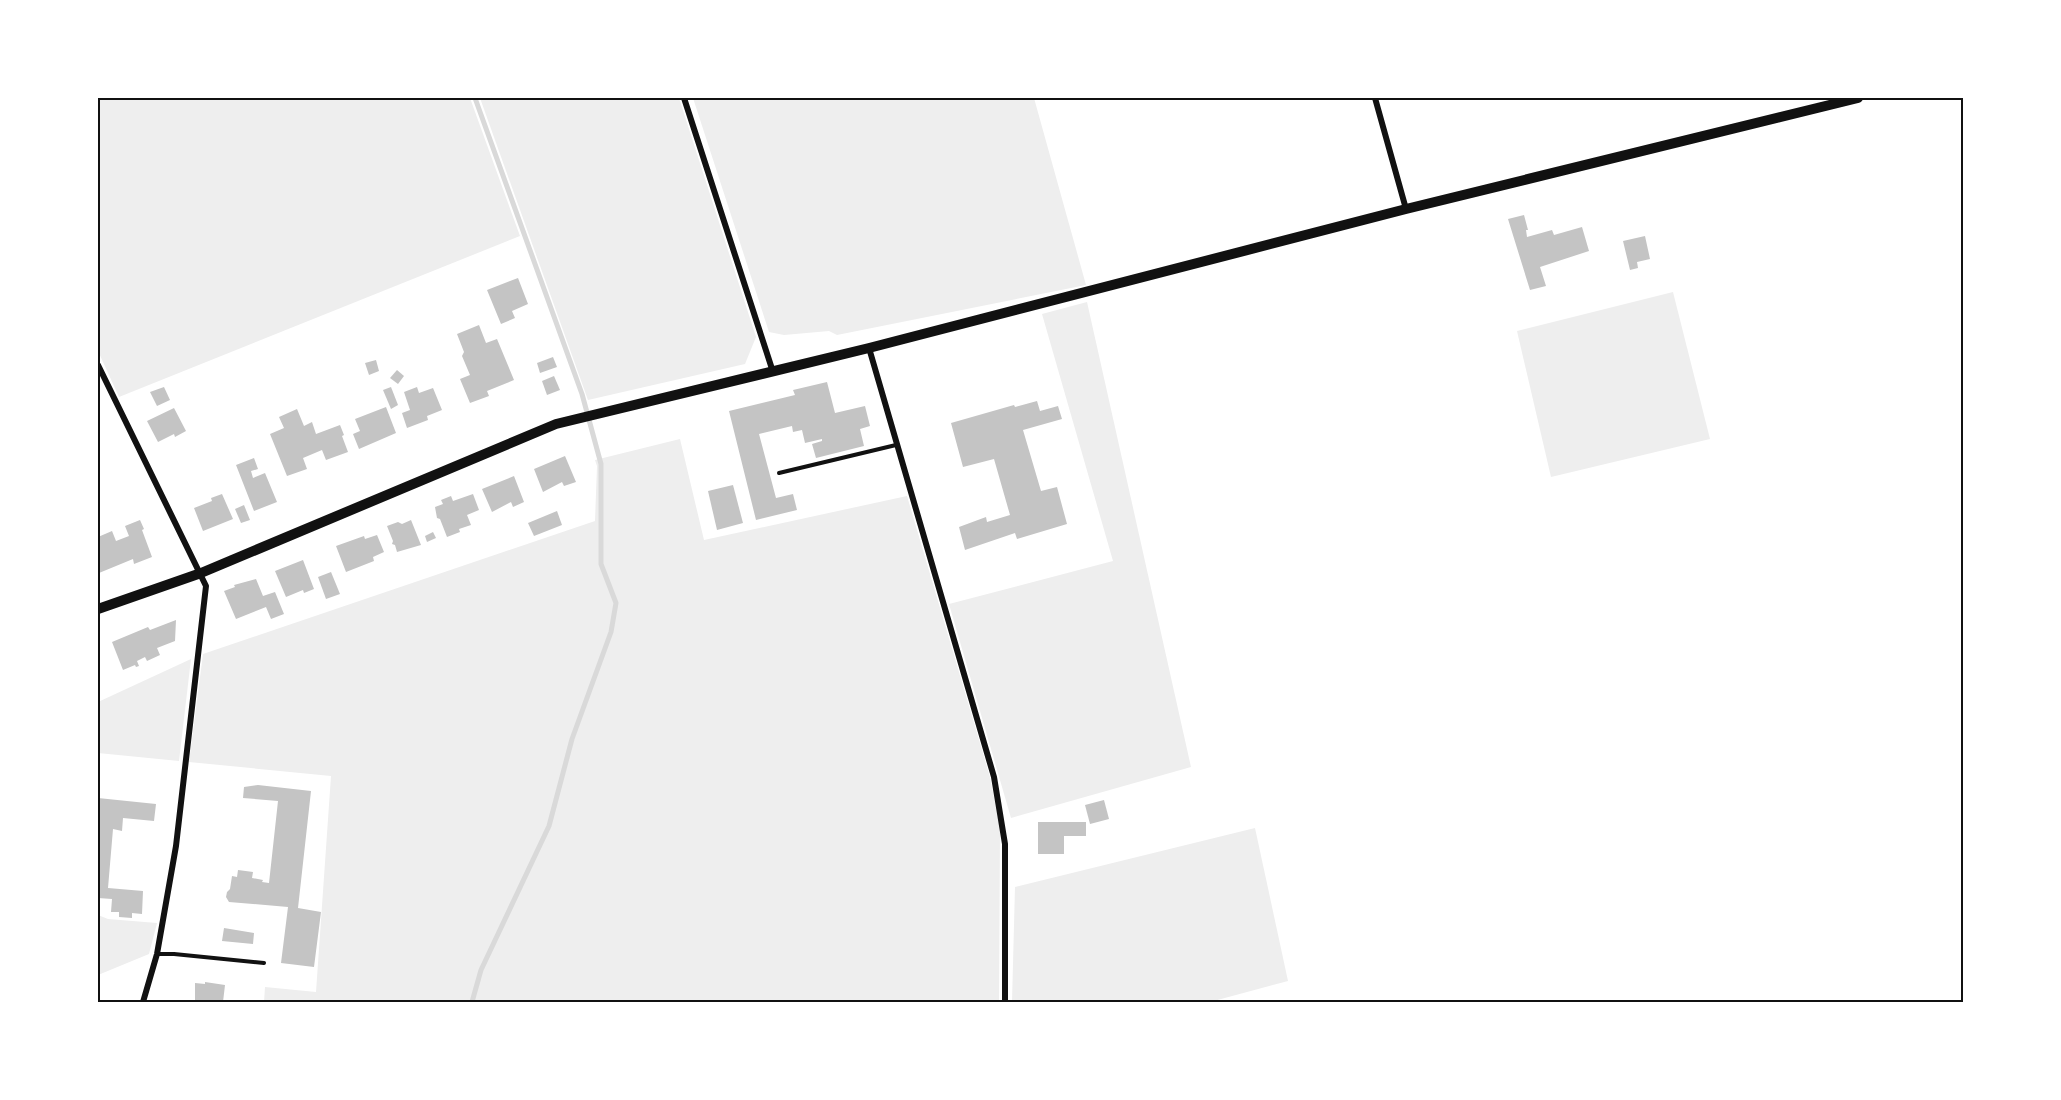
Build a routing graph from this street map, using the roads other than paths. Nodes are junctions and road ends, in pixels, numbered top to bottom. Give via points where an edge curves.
1 (684, 98) edge
2 (1375, 98) edge
3 (1858, 98) edge
4 (1406, 209) junction
5 (869, 348) junction
6 (98, 365) edge
7 (773, 372) junction
8 (897, 444) junction
9 (779, 473) dead end
10 (201, 573) junction
11 (98, 609) edge
12 (157, 954) junction
13 (264, 963) dead end
14 (143, 1002) edge
15 (1005, 1002) edge

1 - 7 street
2 - 4 street
3 - 4 street
4 - 5 street
5 - 7 street
5 - 8 street
6 - 10 street
7 - 10 street via 556,424
8 - 9 lane
8 - 15 street via 994,777 1005,844
10 - 11 street
10 - 12 street via 206,586 176,846
12 - 13 lane
12 - 14 street

